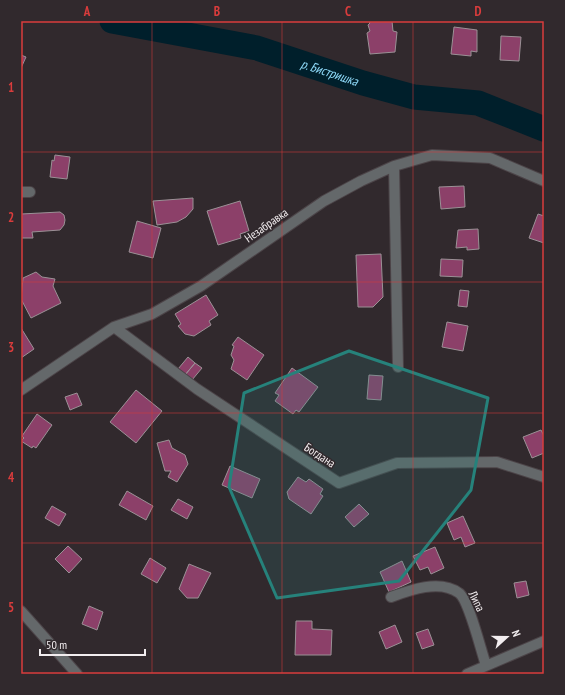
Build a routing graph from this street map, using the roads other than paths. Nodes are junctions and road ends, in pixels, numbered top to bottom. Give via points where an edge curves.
1 (394, 166) junction
2 (544, 181) edge
3 (114, 327) junction
4 (398, 367) dead end
5 (21, 390) edge
6 (544, 477) edge
7 (391, 597) dead end
8 (21, 611) edge
9 (544, 641) edge
10 (486, 665) junction
11 (77, 674) edge
12 (467, 674) edge

1 - 2 street, Незабравка via 432,155 490,158
1 - 3 street, Незабравка via 324,201 200,286 152,314
1 - 4 street
3 - 5 street, Незабравка
3 - 6 street, Богдана via 197,389 338,483 397,462 497,462
7 - 10 street, Липа via 415,589 432,587 450,588 461,593
8 - 11 street
9 - 10 street
10 - 12 street

